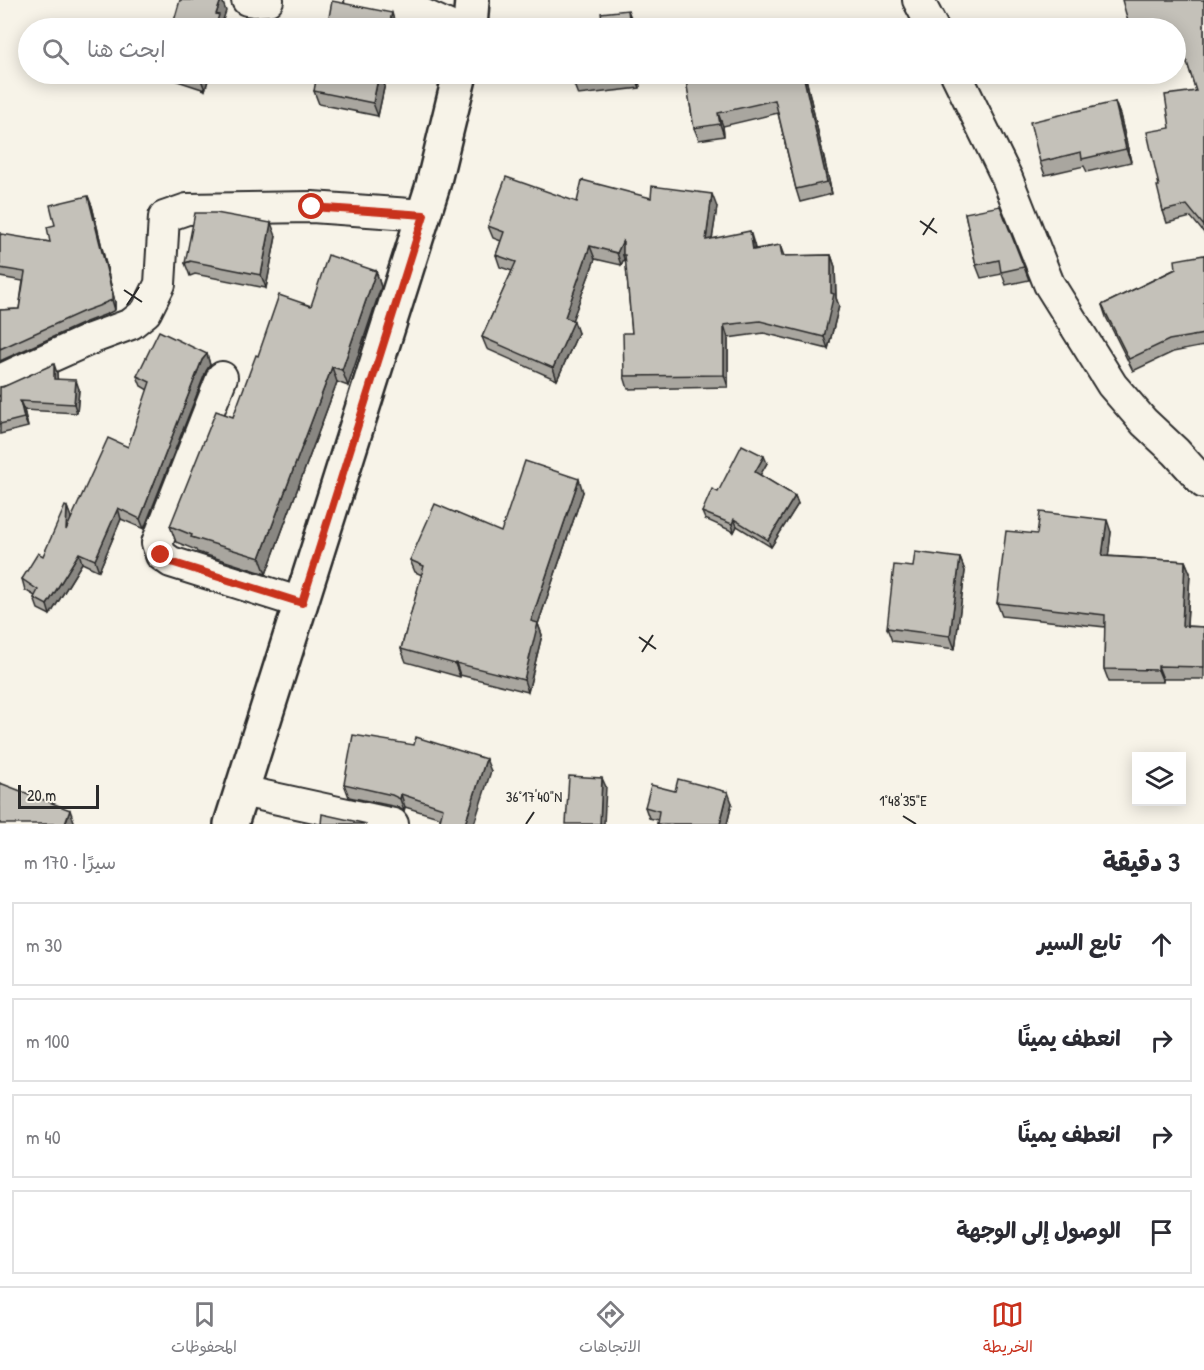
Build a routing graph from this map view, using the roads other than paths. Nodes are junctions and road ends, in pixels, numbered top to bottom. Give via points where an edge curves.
1 (247, 0) edge
2 (268, 0) edge
3 (360, 0) edge
4 (472, 0) edge
5 (918, 0) edge
6 (431, 18) edge
7 (471, 18) edge
8 (928, 18) edge
9 (458, 84) edge
10 (961, 84) edge
11 (424, 215) junction
12 (222, 377) dead end
13 (0, 381) edge
14 (1204, 483) edge
15 (302, 603) junction
16 (242, 791) junction
17 (231, 824) edge
18 (393, 824) edge

1 - 2 street
3 - 6 street via 391,4
4 - 7 main road
5 - 8 street
9 - 11 main road
10 - 14 street via 1007,178 1049,284 1112,385
11 - 13 street via 312,207 187,209 164,217 160,284 146,312 131,324
11 - 15 main road
12 - 15 street via 157,543 161,555 171,562
15 - 16 main road
16 - 17 main road
16 - 18 street

